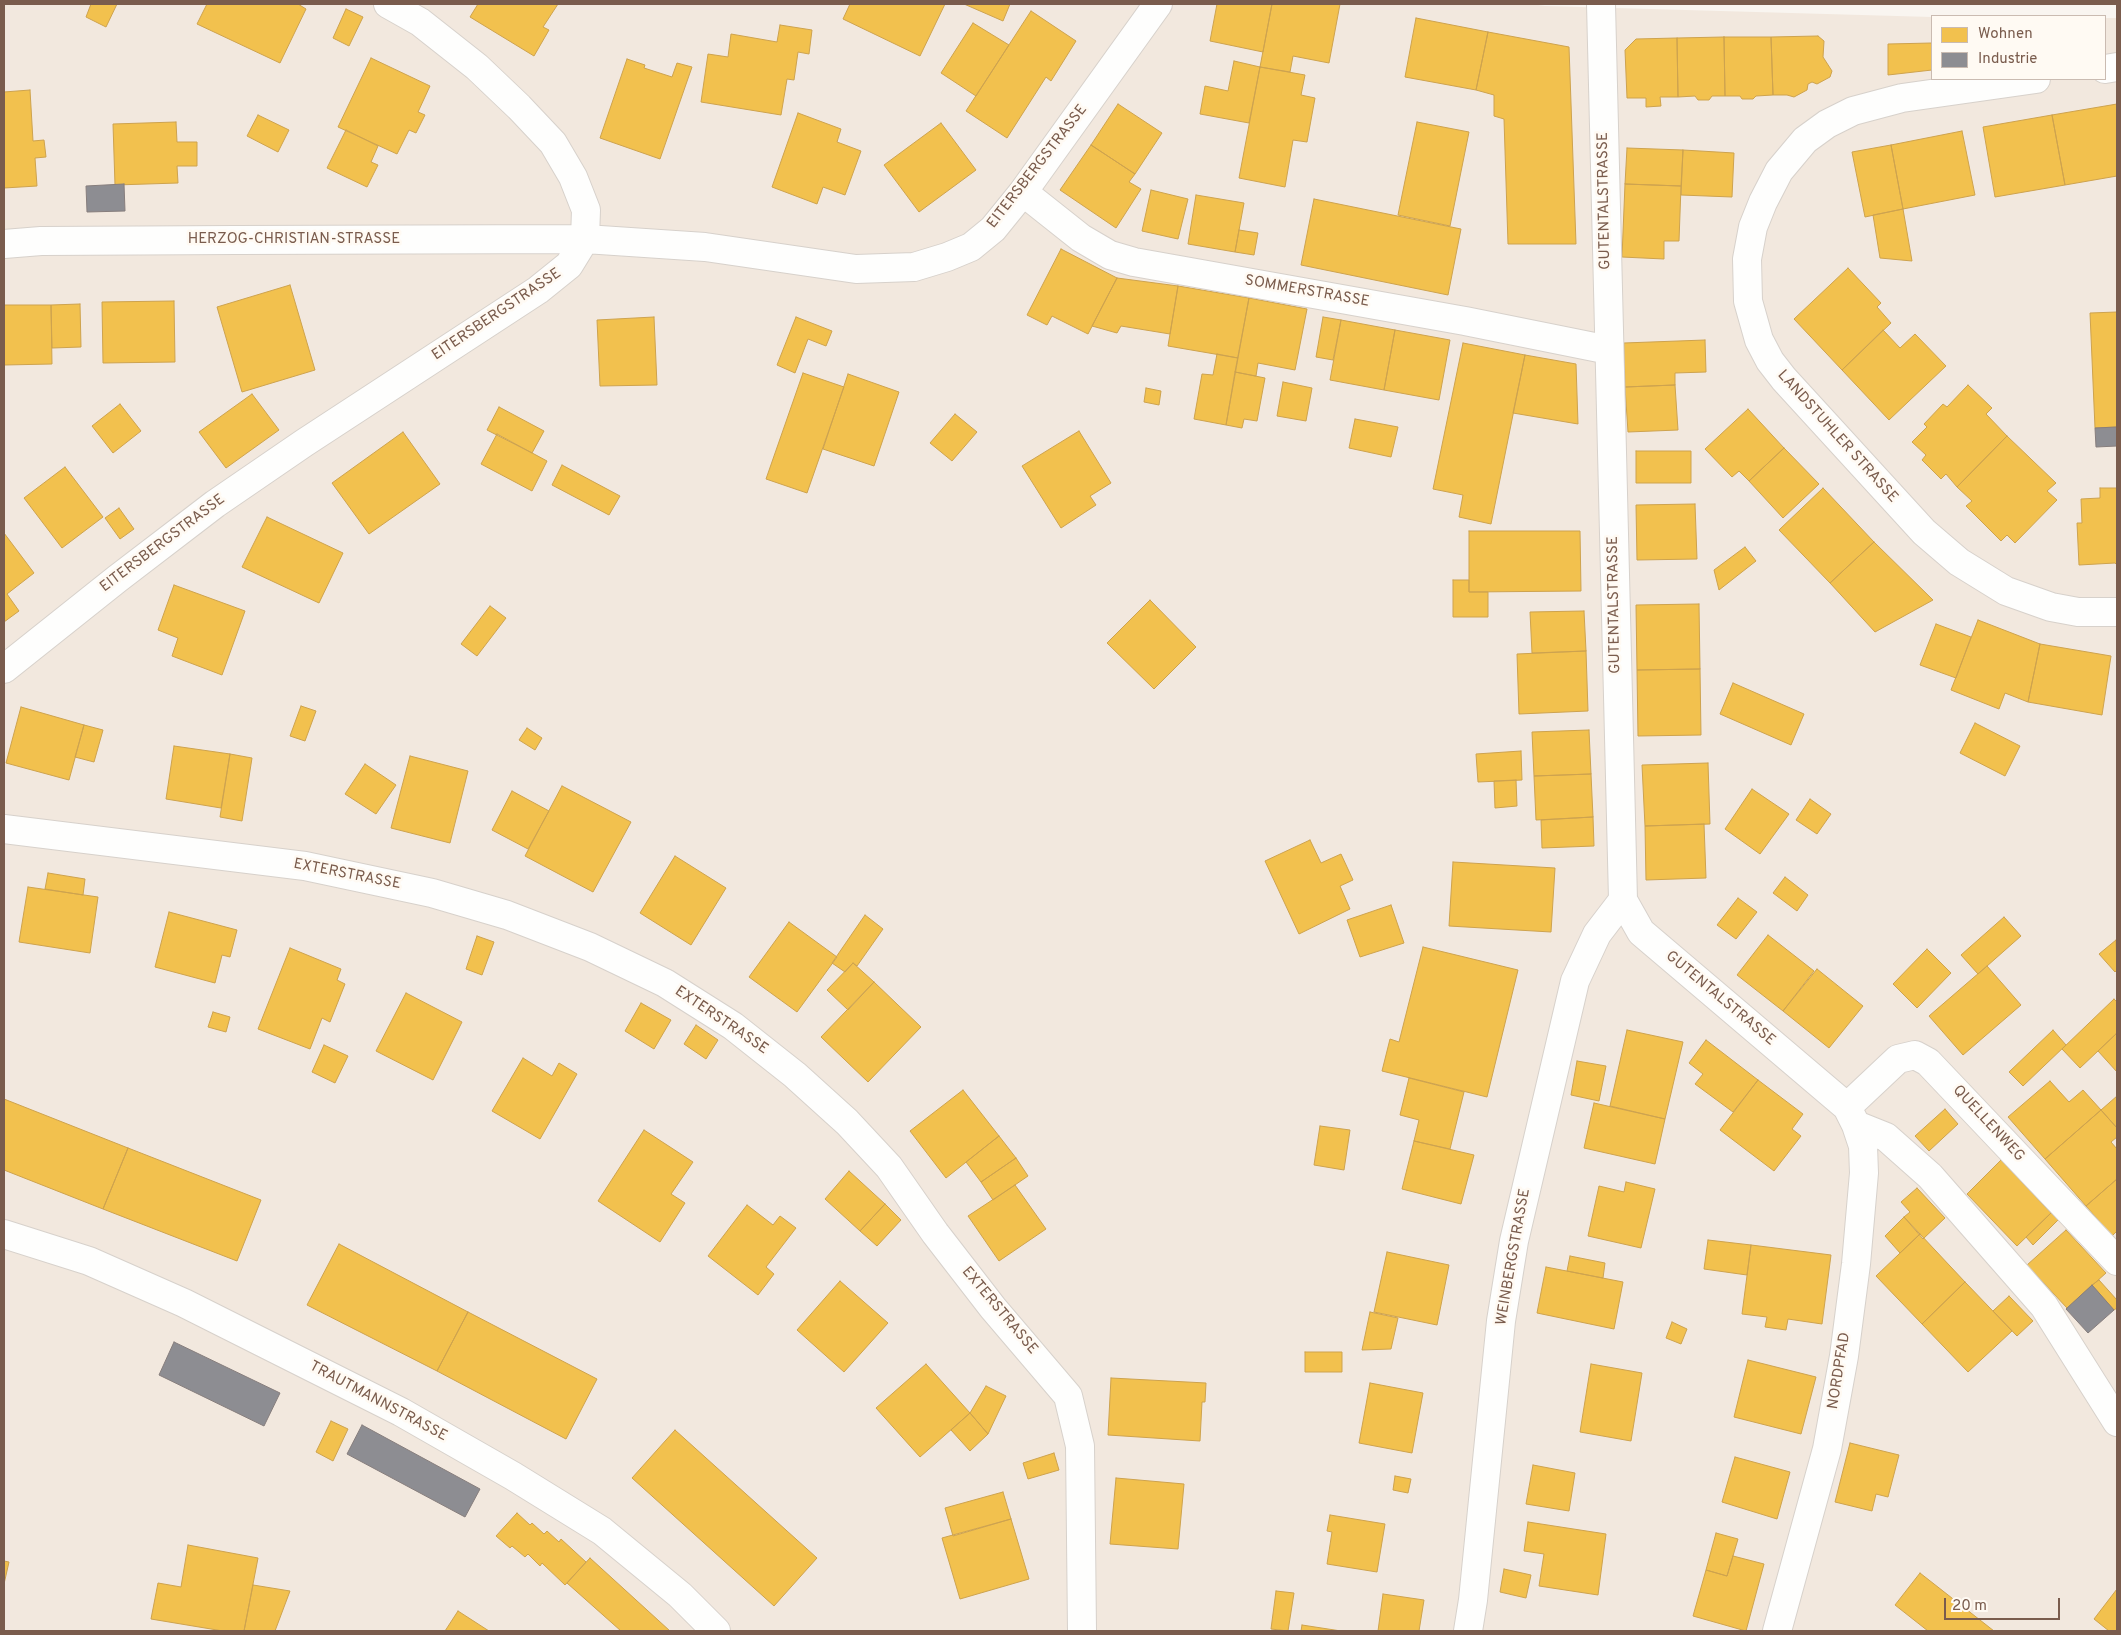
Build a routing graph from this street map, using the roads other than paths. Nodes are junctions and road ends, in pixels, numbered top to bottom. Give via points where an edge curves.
1 (388, 4) edge
2 (1158, 4) edge
3 (1601, 4) edge
4 (2029, 80) edge
5 (1023, 192) junction
6 (585, 239) junction
7 (4, 244) edge
8 (1609, 350) junction
9 (2117, 612) edge
10 (4, 669) edge
11 (4, 829) edge
12 (1623, 900) junction
13 (1852, 1116) junction
14 (4, 1234) edge
15 (2117, 1261) edge
16 (2117, 1422) edge
17 (716, 1631) edge
18 (1082, 1631) edge
19 (1468, 1631) edge
20 (1777, 1631) edge

1 - 6 street via 420,22 477,67 553,144 573,177 586,210
2 - 5 street, EITERSBERGSTRASSE
3 - 8 street, GUTENTALSTRASSE
4 - 9 street, LANDSTUHLER STRASSE via 1902,98 1853,111 1805,140 1779,171 1753,227 1747,259 1748,301 1759,340 1784,380 1924,532 1958,562 2006,591 2051,607 2078,612
5 - 6 street, EITERSBERGSTRASSE via 993,229 971,247 914,267 856,269 705,247
5 - 8 street, SOMMERSTRASSE via 1081,238 1110,255 1465,320
6 - 7 street, HERZOG-CHRISTIAN-STRASSE via 41,241
6 - 10 street, EITERSBERGSTRASSE via 569,265 538,290 215,504
8 - 12 street, GUTENTALSTRASSE
11 - 18 street, EXTERSTRASSE via 305,866 432,893 507,915 590,947 665,983 734,1026 795,1074 889,1167 993,1308 1068,1396 1080,1446
12 - 13 street, GUTENTALSTRASSE via 1641,932
12 - 19 street, WEINBERGSTRASSE via 1597,934 1574,982 1514,1241 1501,1321
13 - 15 street, QUELLENWEG via 1898,1058 1915,1055 1928,1062
13 - 16 street, GUTENTALSTRASSE via 1886,1137 1930,1176 2044,1306
13 - 20 street, NORDPFAD via 1863,1146 1864,1173 1844,1356 1827,1449
14 - 17 street, TRAUTMANNSTRASSE via 89,1261 184,1303 401,1412 602,1531 680,1595

